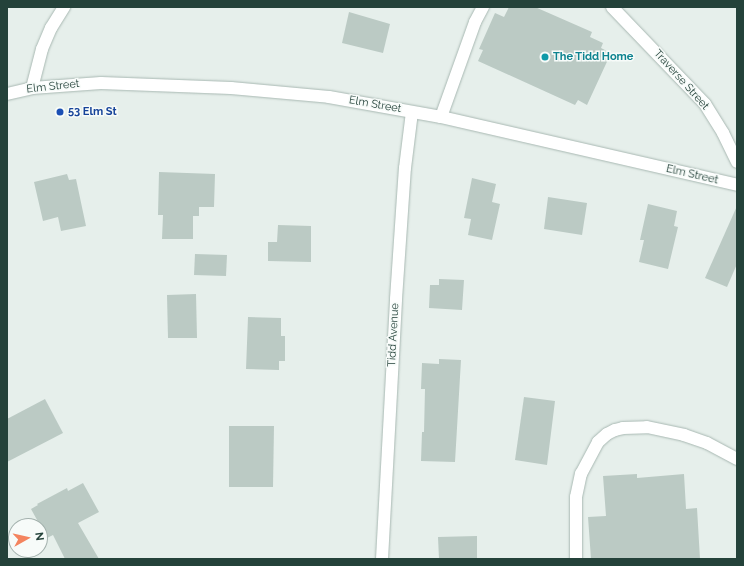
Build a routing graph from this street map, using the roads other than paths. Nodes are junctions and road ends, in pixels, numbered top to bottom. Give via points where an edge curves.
1 (64, 7) edge
2 (483, 7) edge
3 (612, 7) edge
4 (32, 88) junction
5 (7, 94) edge
6 (412, 112) junction
7 (441, 117) junction
8 (737, 162) edge
9 (737, 186) edge
10 (737, 459) edge
11 (382, 559) edge
12 (576, 559) edge

1 - 4 street via 42,48
2 - 7 street via 475,22
3 - 8 street, Traverse Street via 705,104
4 - 5 street, Elm Street
4 - 6 street, Elm Street via 101,83 231,88 329,97
6 - 7 street, Elm Street
6 - 11 street, Tidd Avenue via 396,299
7 - 9 street, Elm Street
10 - 12 street via 707,443 666,431 634,426 611,432 598,442 581,474 576,497

